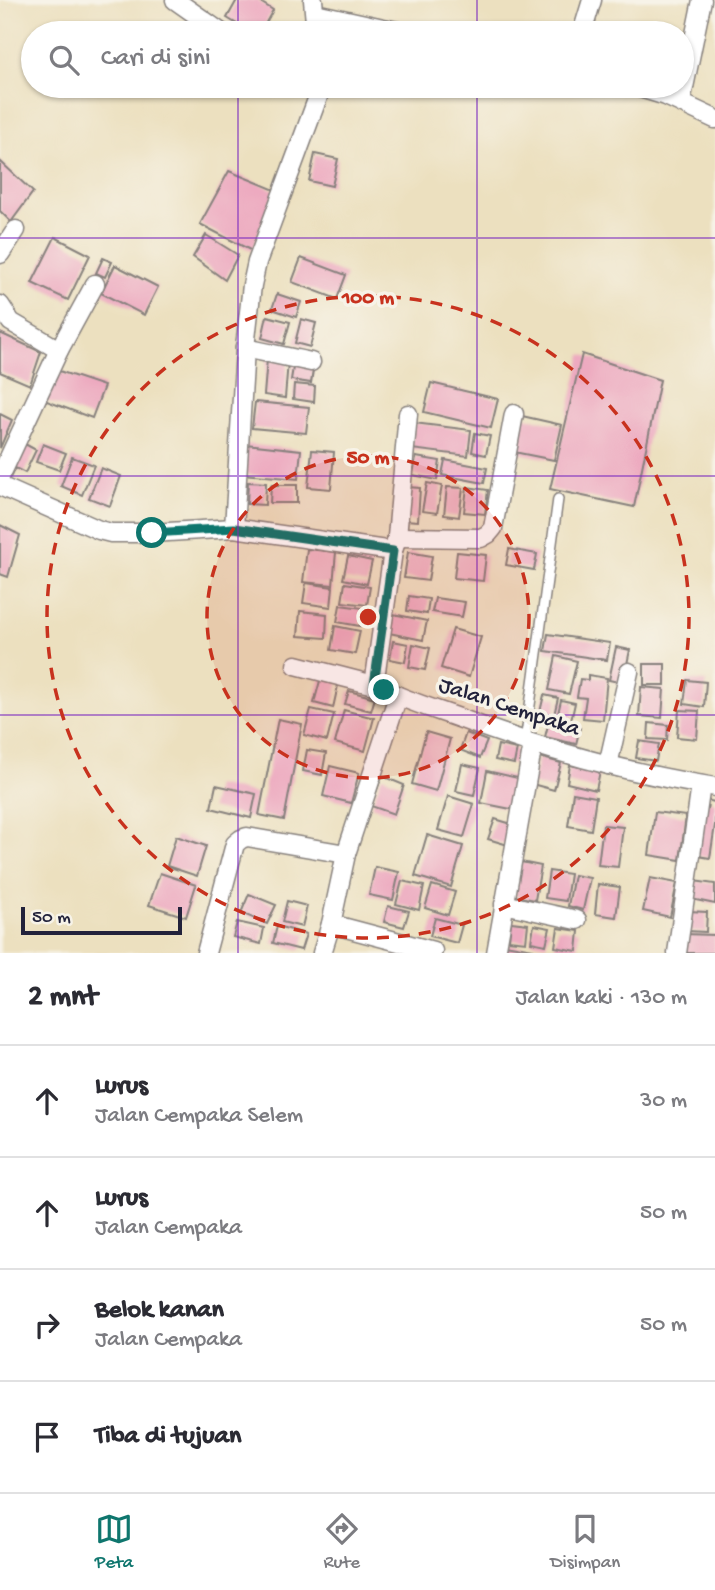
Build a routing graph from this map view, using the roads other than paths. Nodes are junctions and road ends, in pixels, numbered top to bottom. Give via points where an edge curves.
1 (175, 0) edge
2 (592, 0) edge
3 (702, 0) edge
4 (314, 6) edge
5 (205, 21) edge
6 (366, 21) edge
7 (586, 21) edge
8 (694, 39) edge
9 (318, 98) edge
10 (671, 98) edge
11 (682, 98) edge
12 (681, 102) junction
13 (715, 119) edge
14 (16, 230) dead end
15 (0, 254) edge
16 (95, 284) dead end
17 (0, 306) edge
18 (245, 348) junction
19 (59, 350) junction
20 (311, 362) dead end
21 (408, 414) dead end
22 (514, 414) dead end
23 (1, 478) edge
24 (558, 499) dead end
25 (234, 528) junction
26 (395, 544) junction
27 (296, 665) dead end
28 (629, 672) dead end
29 (374, 685) junction
30 (398, 696) junction
31 (529, 743) junction
32 (608, 765) junction
33 (708, 786) edge
34 (346, 854) junction
35 (504, 904) junction
36 (577, 920) dead end
37 (331, 924) junction
38 (433, 951) edge
39 (205, 953) edge
40 (322, 953) edge
41 (496, 953) edge
42 (677, 953) edge

1 - 5 street
2 - 7 street
3 - 8 street
4 - 6 street
9 - 18 street via 257,262
10 - 12 street
11 - 12 street
12 - 13 street
14 - 15 street
16 - 19 street
17 - 19 street via 11,321
18 - 20 street
18 - 25 street
19 - 23 street
21 - 26 street
22 - 26 street via 488,534
23 - 25 street via 111,533
24 - 31 lane
25 - 26 street
26 - 29 street
27 - 29 street, Jalan Cempaka
28 - 32 street
29 - 30 street, Jalan Cempaka
30 - 31 street, Jalan Cempaka
30 - 34 street
31 - 32 street, Jalan Cempaka
31 - 35 street
32 - 33 street, Jalan Cempaka
33 - 42 street
34 - 37 street
34 - 39 street via 241,839 235,844
35 - 36 street
35 - 41 street
37 - 38 street
37 - 40 street

